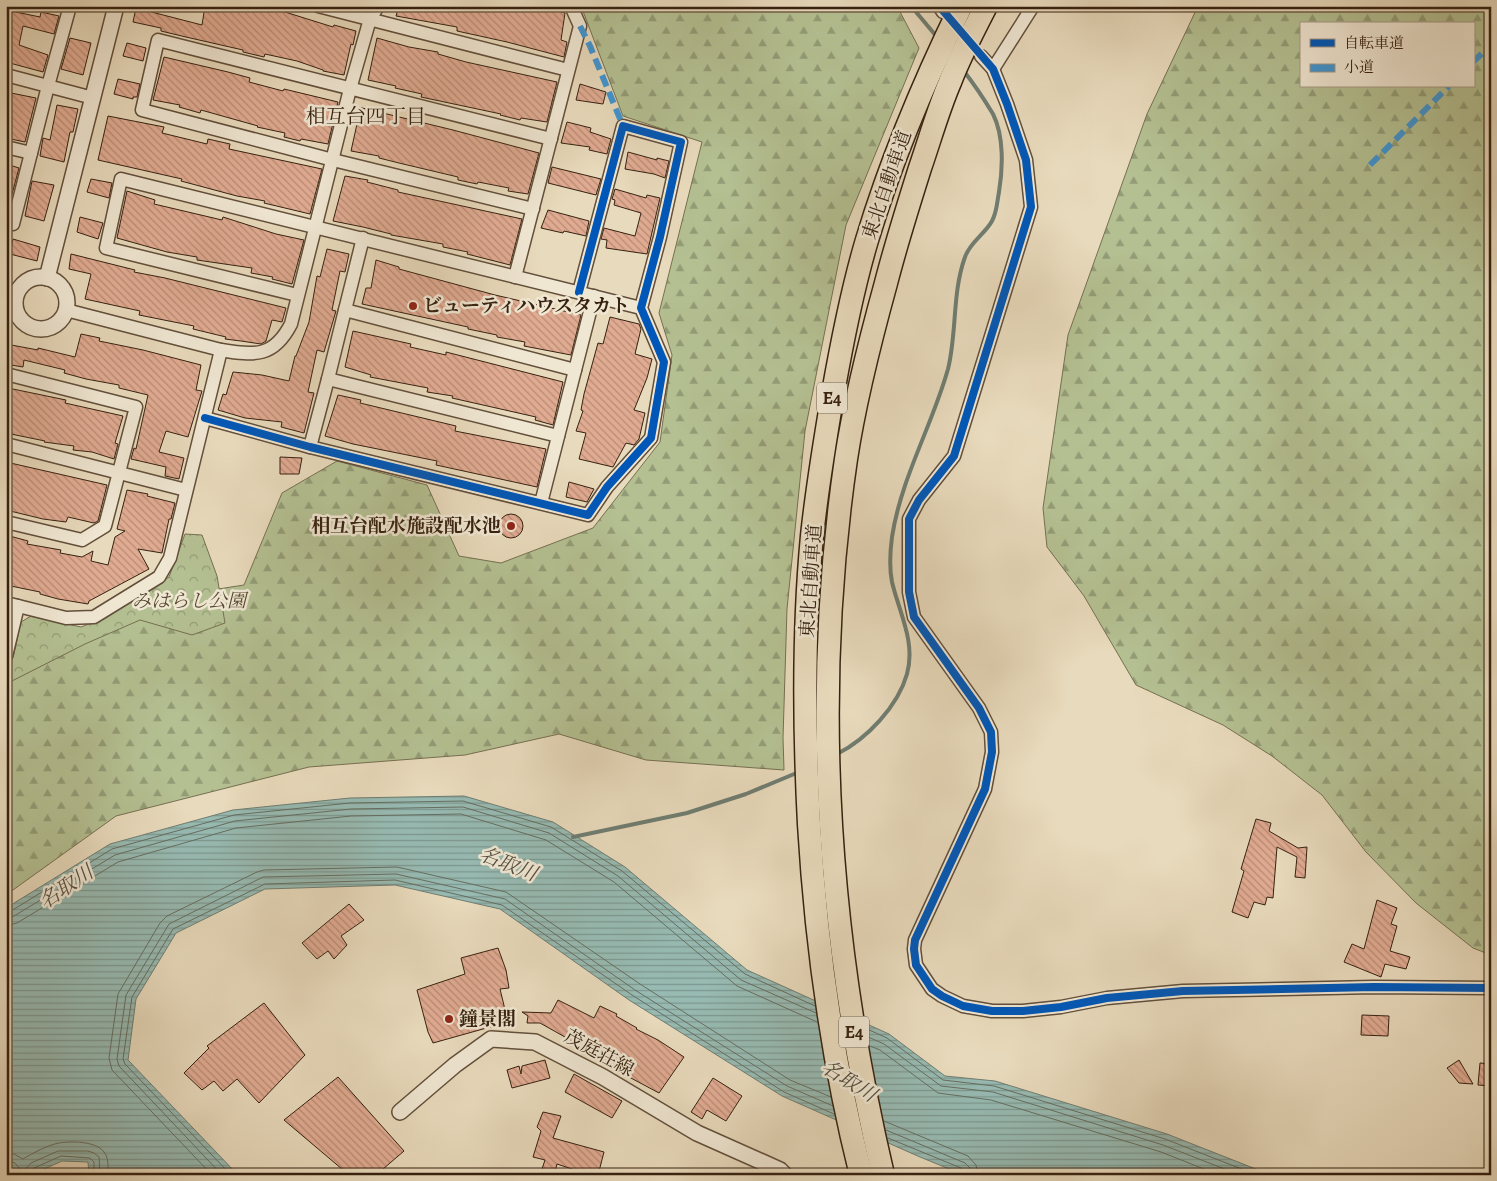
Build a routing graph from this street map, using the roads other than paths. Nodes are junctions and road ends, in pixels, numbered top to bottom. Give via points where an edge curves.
1 (70, 6) edge
2 (116, 6) edge
3 (318, 6) edge
4 (378, 6) edge
5 (571, 6) edge
6 (986, 6) edge
7 (1032, 6) edge
8 (948, 14) edge
9 (370, 19) junction
10 (973, 52) junction
11 (568, 70) junction
12 (993, 70) junction
13 (6, 76) edge
14 (48, 86) junction
15 (350, 89) junction
16 (93, 98) junction
17 (551, 139) junction
18 (6, 147) edge
19 (31, 153) junction
20 (333, 160) junction
21 (533, 209) junction
22 (6, 222) edge
23 (316, 226) junction
24 (363, 238) junction
25 (515, 277) junction
26 (47, 278) junction
27 (579, 292) junction
28 (297, 295) junction
29 (594, 296) junction
30 (11, 298) edge
31 (641, 308) junction
32 (66, 310) junction
33 (345, 310) junction
34 (221, 350) junction
35 (575, 370) junction
36 (6, 374) edge
37 (328, 379) junction
38 (205, 418) junction
39 (558, 436) junction
40 (6, 444) edge
41 (310, 447) junction
42 (118, 472) junction
43 (186, 490) junction
44 (541, 503) junction
45 (6, 522) edge
46 (12, 605) edge
47 (6, 656) edge
48 (1491, 988) edge
49 (400, 1112) dead end
50 (856, 1172) edge
51 (785, 1175) edge
52 (883, 1175) edge

1 - 14 street
2 - 16 street
3 - 9 street
4 - 9 street
5 - 11 street via 580,26
6 - 10 highway, 東北自動車道 / E4
7 - 12 street
8 - 50 highway, 東北自動車道 / E4 via 936,60 888,173 866,242 836,379 812,537 806,637 806,752 813,881 819,942
9 - 11 street
9 - 15 street
10 - 12 street
10 - 52 highway, 東北自動車道 / E4 via 950,81 895,248 861,381 846,456 835,542 827,744 834,879 862,1081
11 - 17 street
12 - 48 street via 1026,160 1031,208 954,456 919,500 909,519 909,592 914,616 980,708 991,732 992,752 985,789 915,940 916,965 932,989 942,996 963,1006 992,1011 1023,1011 1183,991
13 - 14 street
14 - 16 street
14 - 19 street
15 - 17 street
15 - 20 street
15 - 20 street via 158,40 142,110
16 - 26 street
17 - 21 street
18 - 19 street
19 - 22 street via 13,224
20 - 21 street
20 - 23 street
21 - 25 street
23 - 24 street
23 - 28 street
23 - 28 street via 121,178 106,248
24 - 25 street
24 - 33 street
25 - 27 street
26 - 30 street via 38,277 24,284
26 - 32 street via 55,281 66,294
27 - 29 street
27 - 31 street via 622,126 681,142
28 - 34 street via 290,324 284,337 274,346 261,352 242,354
29 - 31 street
29 - 35 street
30 - 32 street via 24,322 40,329 57,324
31 - 44 street via 664,362 651,438 606,487 588,515
32 - 34 street
33 - 35 street
33 - 37 street
34 - 38 street
35 - 39 street
36 - 42 street via 136,407
37 - 39 street
37 - 41 street
38 - 41 street
38 - 43 street
39 - 44 street
40 - 42 street
41 - 44 street
42 - 43 street
42 - 45 street via 105,526 82,540
43 - 46 street via 170,558 159,577 94,618 66,618
46 - 47 street
49 - 51 street, 茂庭荘線 via 455,1065 492,1039 535,1042 603,1077 697,1133

